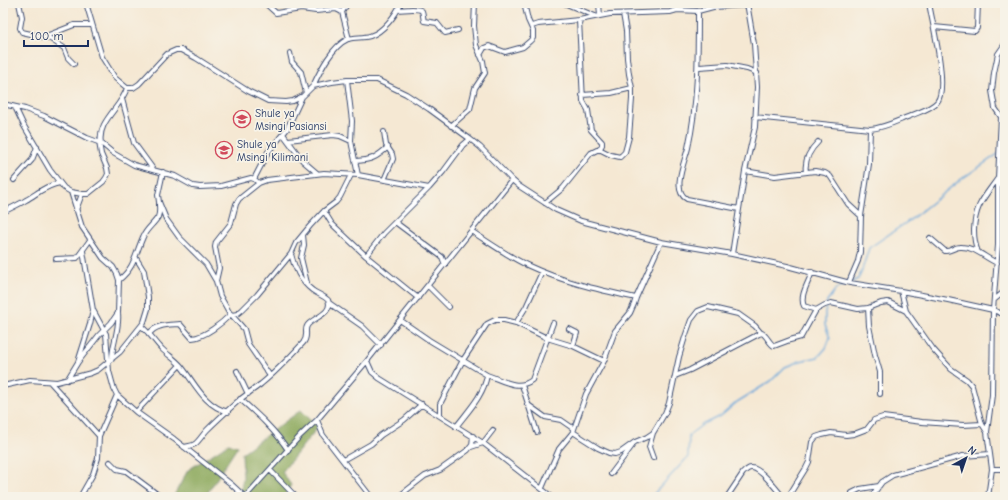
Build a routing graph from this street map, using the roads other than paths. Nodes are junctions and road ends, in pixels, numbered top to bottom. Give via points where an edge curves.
1 (19, 3) edge
2 (265, 3) edge
3 (348, 3) edge
4 (401, 3) edge
5 (475, 3) edge
6 (524, 3) edge
7 (564, 3) edge
8 (599, 3) edge
9 (929, 3) edge
10 (978, 3) edge
11 (85, 4) edge
12 (748, 4) edge
13 (398, 10) junction
14 (698, 11) junction
15 (342, 12) junction
16 (623, 14) junction
17 (598, 16) junction
18 (579, 20) junction
19 (92, 25) junction
20 (532, 26) junction
21 (934, 27) junction
22 (458, 30) dead end
23 (46, 36) junction
24 (349, 39) junction
25 (1005, 44) edge
26 (290, 53) dead end
27 (480, 55) junction
28 (74, 64) dead end
29 (698, 67) junction
30 (757, 73) junction
31 (347, 80) junction
32 (313, 86) junction
33 (127, 88) junction
34 (632, 88) junction
35 (304, 94) junction
36 (582, 95) junction
37 (122, 99) junction
38 (3, 104) edge
39 (15, 107) junction
40 (755, 117) junction
41 (451, 126) junction
42 (870, 129) junction
43 (384, 132) dead end
44 (283, 134) junction
45 (470, 139) junction
46 (288, 140) junction
47 (351, 141) junction
48 (818, 142) dead end
49 (100, 143) junction
50 (1005, 146) edge
51 (37, 147) junction
52 (388, 147) junction
53 (1000, 149) junction
54 (599, 150) junction
55 (356, 161) junction
56 (153, 169) junction
57 (745, 171) junction
58 (163, 172) junction
59 (806, 172) junction
60 (318, 173) junction
61 (351, 175) junction
62 (358, 175) junction
63 (998, 178) junction
64 (254, 179) junction
65 (14, 180) dead end
66 (384, 180) junction
67 (512, 180) junction
68 (60, 183) junction
69 (259, 183) junction
70 (429, 188) junction
71 (71, 192) junction
72 (82, 194) junction
73 (159, 202) junction
74 (545, 203) junction
75 (739, 209) junction
76 (76, 210) junction
77 (324, 211) junction
78 (3, 212) edge
79 (861, 216) junction
80 (395, 222) junction
81 (471, 231) junction
82 (303, 235) junction
83 (930, 238) dead end
84 (90, 240) junction
85 (661, 242) junction
86 (83, 251) junction
87 (978, 252) junction
88 (291, 254) junction
89 (732, 254) junction
90 (366, 256) junction
91 (136, 258) junction
92 (56, 259) dead end
93 (997, 263) junction
94 (445, 265) junction
95 (542, 272) junction
96 (812, 272) junction
97 (119, 280) junction
98 (216, 281) junction
99 (848, 282) junction
100 (307, 286) junction
101 (428, 286) junction
102 (900, 291) junction
103 (1005, 291) edge
104 (418, 298) junction
105 (636, 298) junction
106 (994, 300) junction
107 (329, 303) junction
108 (449, 307) dead end
109 (868, 308) junction
110 (93, 310) junction
111 (816, 310) junction
112 (994, 310) junction
113 (906, 311) junction
114 (118, 313) junction
115 (231, 314) junction
116 (1005, 315) edge
117 (400, 320) junction
118 (516, 323) junction
119 (552, 323) dead end
120 (142, 326) junction
121 (569, 329) dead end
122 (104, 330) junction
123 (761, 333) junction
124 (149, 334) junction
125 (547, 338) junction
126 (381, 344) junction
127 (573, 346) junction
128 (112, 359) junction
129 (463, 360) junction
130 (367, 361) junction
131 (604, 361) junction
132 (78, 362) junction
133 (108, 362) junction
134 (180, 365) junction
135 (237, 371) dead end
136 (487, 375) junction
137 (270, 376) junction
138 (675, 376) junction
139 (67, 380) junction
140 (50, 382) junction
141 (3, 386) edge
142 (522, 386) junction
143 (248, 394) junction
144 (880, 394) dead end
145 (118, 395) junction
146 (240, 399) junction
147 (422, 404) junction
148 (527, 404) junction
149 (136, 412) junction
150 (228, 412) junction
151 (440, 416) junction
152 (317, 420) junction
153 (982, 424) junction
154 (456, 427) junction
155 (493, 430) dead end
156 (574, 431) junction
157 (537, 432) dead end
158 (987, 432) junction
159 (653, 433) junction
160 (99, 436) junction
161 (473, 436) junction
162 (635, 442) junction
163 (483, 443) junction
164 (184, 447) junction
165 (471, 447) junction
166 (288, 450) junction
167 (990, 454) junction
168 (652, 458) dead end
169 (343, 460) junction
170 (110, 462) dead end
171 (992, 469) junction
172 (1005, 469) edge
173 (270, 470) junction
174 (611, 474) dead end
175 (879, 486) junction
176 (542, 488) junction
177 (852, 493) dead end
178 (155, 495) edge
179 (80, 497) edge
180 (161, 497) edge
181 (245, 497) edge
182 (296, 497) edge
183 (372, 497) edge
184 (398, 497) edge
185 (552, 497) edge
186 (727, 497) edge
187 (783, 497) edge
188 (788, 497) edge
189 (871, 497) edge
190 (988, 497) edge

1 - 23 street via 22,32
2 - 15 street via 276,13 302,9 336,9
3 - 15 street
4 - 13 street
5 - 27 street via 475,40
6 - 20 street
7 - 17 street
8 - 17 street
9 - 21 street
10 - 21 street via 975,32
11 - 19 street
12 - 14 street
12 - 30 street
13 - 22 street via 421,11 424,21 438,23 445,33
13 - 24 street via 388,24 371,36
14 - 16 street
14 - 29 street
15 - 24 street
16 - 17 street
16 - 34 street
17 - 18 street
18 - 20 street
18 - 36 street
19 - 23 street via 74,25
19 - 33 street via 102,57 115,78
20 - 27 street via 533,38 523,47 503,52 489,46 484,48
21 - 42 street via 941,74 941,94 938,102 910,116
23 - 28 street via 64,48
24 - 32 street via 328,58
25 - 53 street via 998,54 992,91 995,108 1001,117
26 - 35 street via 292,62 301,72
27 - 41 street via 485,66 484,73 473,94 472,106 468,113
29 - 30 street via 727,65
29 - 75 street via 694,110 679,188 682,196 687,198
30 - 40 street
31 - 32 street
31 - 41 street via 377,80 406,94
31 - 47 street via 352,121
32 - 35 street
33 - 35 street via 139,84 167,54 181,50 268,101 293,101
33 - 37 street
34 - 36 street via 611,93
34 - 54 street via 629,137 625,152 620,157
35 - 44 street
36 - 54 street via 588,110 591,130 602,142
37 - 49 street via 102,128
37 - 56 street via 134,143
38 - 39 street
39 - 49 street via 44,116
39 - 51 street
40 - 42 street
40 - 57 street
41 - 45 street
42 - 79 street via 868,172
43 - 52 street
44 - 46 street
44 - 64 street via 268,152
45 - 67 street
45 - 70 street
46 - 47 street via 334,135
46 - 60 street via 303,161
47 - 55 street
48 - 59 street via 806,161
49 - 56 street via 134,165
49 - 72 street via 108,174 93,191
50 - 53 street
51 - 65 street via 32,160
51 - 68 street
52 - 55 street via 375,158
52 - 66 street via 393,159
53 - 63 street
54 - 74 street via 591,153 563,188
55 - 62 street
56 - 58 street
57 - 59 street via 775,176
57 - 75 street
58 - 64 street via 200,187 221,186
58 - 73 street via 158,192
59 - 79 street via 825,172 852,209
60 - 61 street
60 - 69 street
61 - 62 street
61 - 77 street via 340,197
62 - 66 street
63 - 87 street via 981,201 975,216 974,238
63 - 93 street
64 - 69 street
66 - 70 street
67 - 74 street
67 - 81 street
68 - 71 street
68 - 78 street
69 - 98 street via 239,199 231,223 216,242 219,268
70 - 80 street
71 - 72 street
71 - 76 street
72 - 76 street
73 - 91 street via 158,216 143,236
73 - 98 street via 172,229 203,261
74 - 85 street via 581,221
75 - 89 street
76 - 84 street
77 - 82 street
77 - 90 street via 332,224
79 - 99 street via 860,252
80 - 90 street
80 - 94 street via 443,258
81 - 94 street
81 - 95 street via 522,263
82 - 88 street
82 - 100 street via 301,258
83 - 87 street via 945,251 961,247
84 - 86 street
84 - 97 street via 113,268
85 - 89 street
85 - 105 street
86 - 92 street via 77,258
86 - 110 street
87 - 93 street
88 - 100 street
88 - 115 street via 242,310 237,314
89 - 96 street
90 - 104 street
91 - 97 street via 129,271
91 - 120 street via 144,271 148,297 147,316
93 - 106 street
94 - 101 street
95 - 105 street
95 - 118 street
96 - 99 street
96 - 111 street via 802,302 804,306
97 - 114 street
98 - 115 street via 220,296
99 - 102 street
100 - 107 street via 325,297
101 - 104 street
101 - 108 street
102 - 112 street
102 - 113 street
103 - 106 street
104 - 117 street
105 - 131 street via 630,313 615,331
106 - 112 street
107 - 126 street via 362,326
107 - 137 street via 324,314 307,325 304,342
109 - 111 street via 853,308 832,303
109 - 113 street via 888,302
109 - 144 street via 869,326 880,372
110 - 122 street
110 - 132 street
111 - 123 street via 800,338 774,346
112 - 116 street
112 - 158 street via 992,395
113 - 153 street via 933,349 951,369 972,386
114 - 122 street
114 - 128 street
115 - 124 street via 213,329 192,338 180,324 156,327
115 - 137 street via 244,329 248,344
117 - 126 street
117 - 129 street
118 - 125 street
118 - 129 street via 494,320 488,323
119 - 125 street
120 - 124 street
120 - 128 street
121 - 127 street via 577,333
122 - 132 street
122 - 133 street
123 - 138 street
123 - 138 street via 738,314 708,307 698,311 691,320 678,357
124 - 134 street
125 - 127 street
125 - 142 street via 532,380
126 - 130 street
127 - 131 street
128 - 133 street
129 - 136 street
129 - 151 street via 440,404
130 - 147 street via 372,372 379,378
130 - 152 street
131 - 156 street via 586,394
132 - 139 street
133 - 139 street via 92,373
133 - 145 street via 114,389
134 - 149 street
134 - 150 street via 204,398 213,406
135 - 143 street
136 - 142 street
136 - 154 street via 482,391
137 - 143 street
138 - 159 street via 665,413
139 - 140 street
140 - 141 street via 30,380
140 - 160 street
142 - 148 street
143 - 146 street
145 - 149 street
145 - 160 street
146 - 150 street
146 - 166 street via 279,436
147 - 151 street
147 - 169 street via 371,444
148 - 156 street via 545,417 561,420
148 - 157 street
149 - 164 street
150 - 164 street via 194,445
151 - 154 street
152 - 166 street
152 - 169 street via 323,435
153 - 158 street
153 - 188 street via 974,426 883,417 874,420 867,429 854,434 831,433 816,437 812,442 809,462
154 - 161 street
155 - 163 street
156 - 162 street via 609,453 621,452
156 - 176 street via 560,449
158 - 167 street
159 - 162 street
159 - 168 street via 649,446
160 - 179 street via 99,450 93,474
161 - 163 street
161 - 165 street
162 - 174 street
163 - 165 street
163 - 176 street
164 - 181 street
165 - 184 street via 440,470 425,476
166 - 173 street
167 - 171 street
167 - 175 street via 963,456 907,471 885,479
169 - 183 street
170 - 178 street via 117,469 126,471
171 - 172 street
171 - 190 street
173 - 181 street
173 - 182 street
175 - 177 street
175 - 189 street
176 - 185 street
178 - 180 street
186 - 187 street via 743,473 751,468 756,468 765,476

